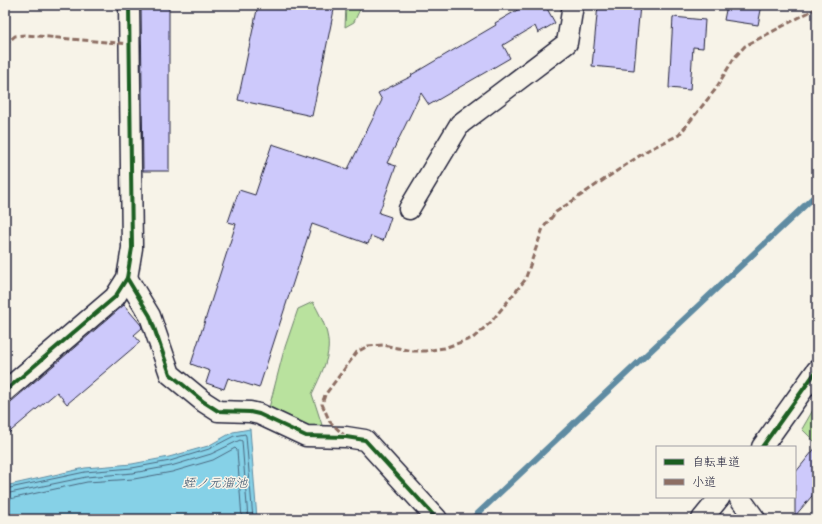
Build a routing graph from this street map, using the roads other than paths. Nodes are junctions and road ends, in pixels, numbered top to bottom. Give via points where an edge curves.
1 (129, 5) edge
2 (573, 5) edge
3 (409, 209) dead end
4 (127, 278) junction
5 (817, 370) edge
6 (5, 391) edge
7 (763, 446) edge
8 (719, 498) edge
9 (740, 498) edge
10 (437, 519) edge
11 (702, 519) edge
12 (754, 519) edge

1 - 4 street via 132,248
2 - 3 street via 567,43 460,124
4 - 6 street via 115,297
4 - 10 street via 150,316 170,374 204,402 218,411 259,414 306,436 365,440
5 - 7 street
8 - 11 street
9 - 12 street

